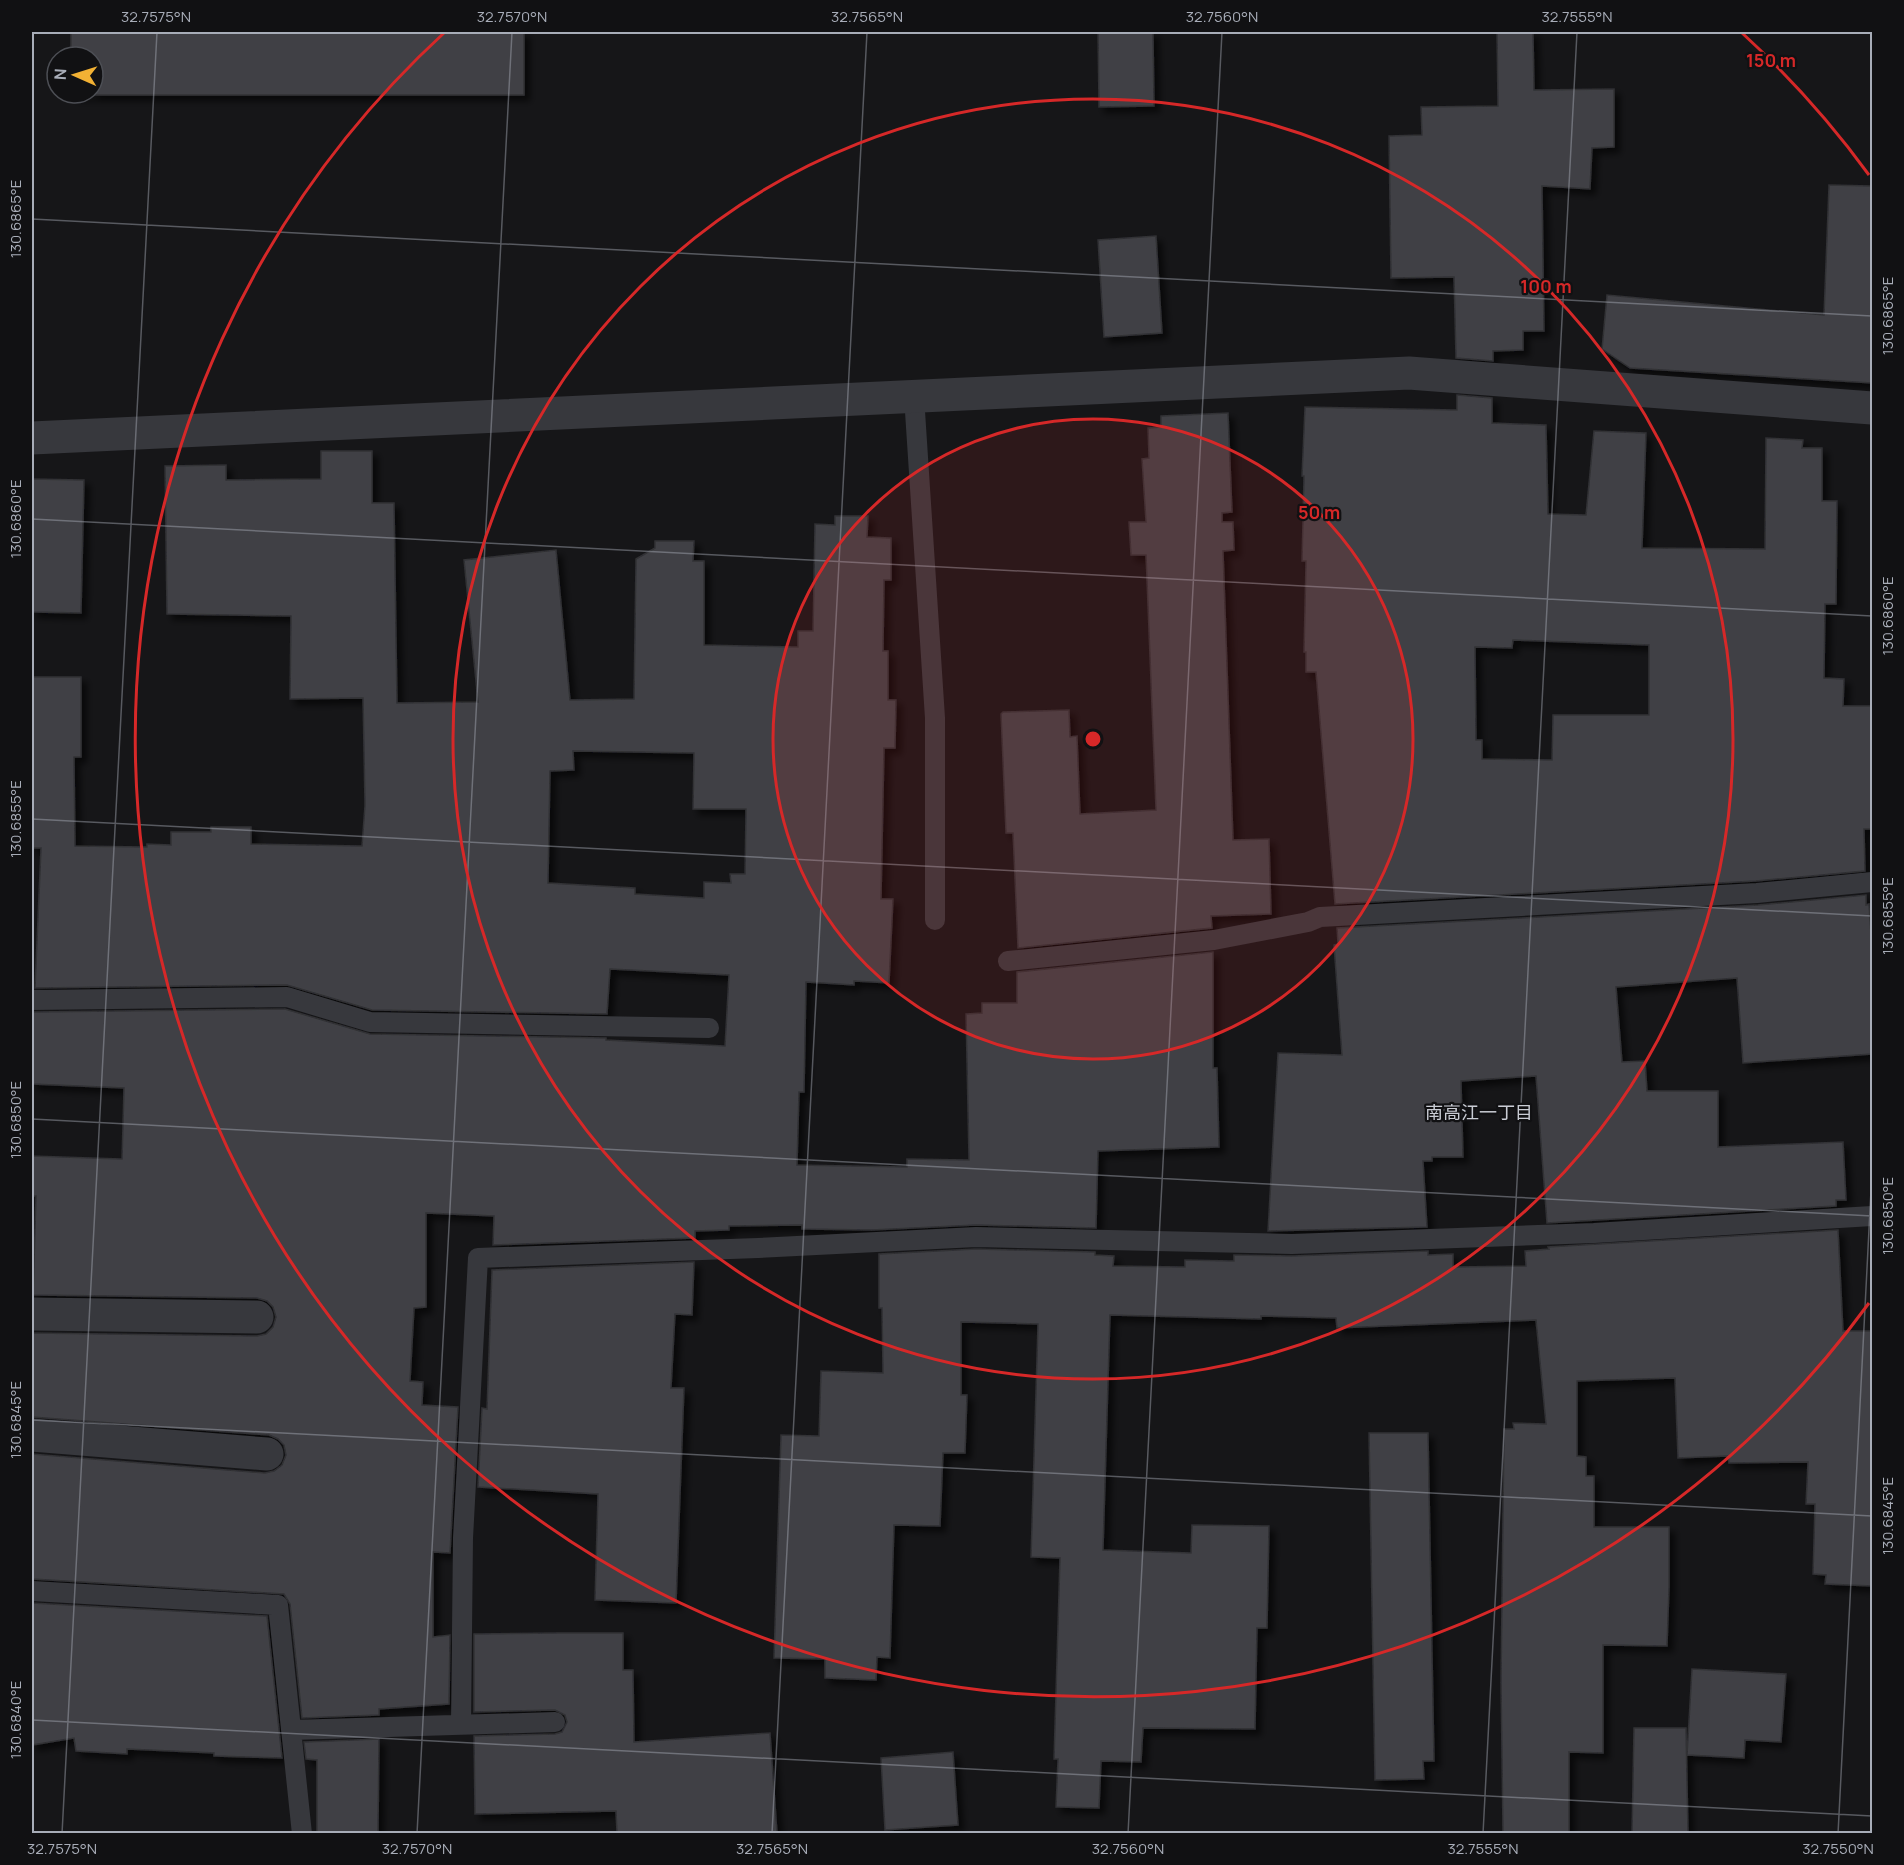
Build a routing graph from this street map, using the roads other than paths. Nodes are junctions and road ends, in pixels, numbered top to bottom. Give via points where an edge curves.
1 (914, 396) junction
2 (1872, 408) edge
3 (32, 438) edge
4 (1872, 882) edge
5 (935, 920) dead end
6 (1008, 961) dead end
7 (32, 1000) edge
8 (710, 1028) dead end
9 (1872, 1216) edge
10 (32, 1314) edge
11 (257, 1317) dead end
12 (32, 1435) edge
13 (267, 1454) dead end
14 (32, 1591) edge
15 (555, 1722) dead end
16 (461, 1724) junction
17 (291, 1730) junction
18 (302, 1833) edge

1 - 2 street via 1409,373
1 - 3 street
1 - 5 lane via 935,718
4 - 6 lane via 1757,893 1320,917 1214,940
7 - 8 lane via 287,997 370,1022
9 - 16 lane via 1594,1233 1292,1244 976,1237 478,1258 463,1538
10 - 11 street
12 - 13 street
14 - 17 lane via 278,1605
15 - 16 lane
16 - 17 lane
17 - 18 lane

